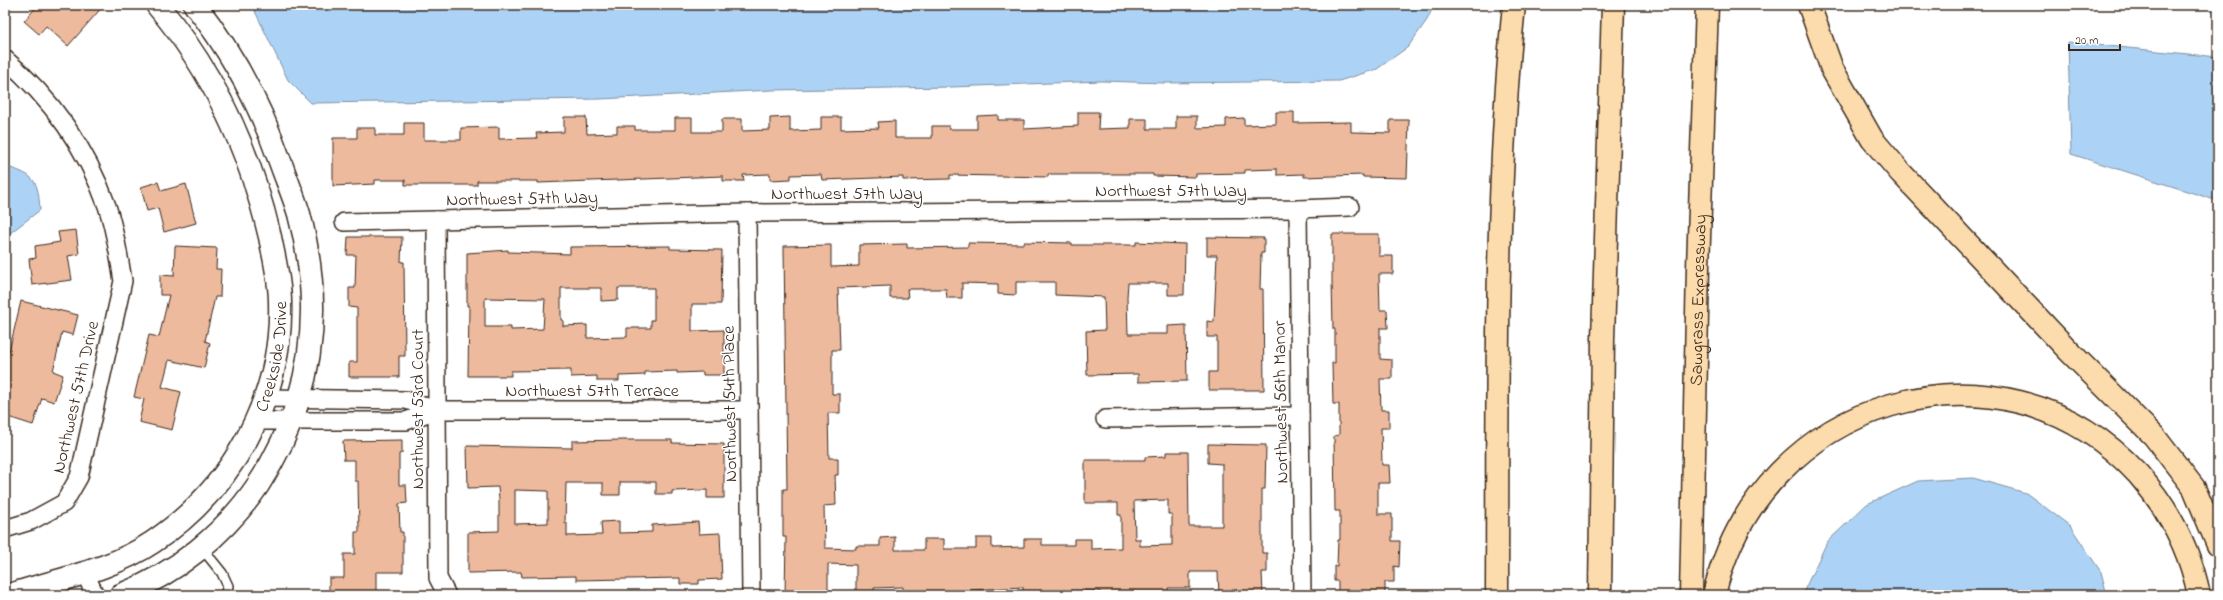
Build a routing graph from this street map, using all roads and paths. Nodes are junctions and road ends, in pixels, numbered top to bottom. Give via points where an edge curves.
1 (157, 5) edge
2 (195, 5) edge
3 (1514, 5) edge
4 (1613, 5) edge
5 (1707, 5) edge
6 (1809, 5) edge
7 (5, 59) edge
8 (1350, 207) dead end
9 (1298, 209) junction
10 (747, 213) junction
11 (436, 220) junction
12 (344, 222) dead end
13 (264, 398) junction
14 (300, 399) junction
15 (436, 410) junction
16 (749, 410) junction
17 (1300, 416) junction
18 (1105, 418) dead end
19 (256, 421) junction
20 (292, 421) junction
21 (5, 529) edge
22 (2218, 545) edge
23 (201, 547) junction
24 (84, 573) junction
25 (10, 595) edge
26 (95, 595) edge
27 (121, 595) edge
28 (225, 595) edge
29 (447, 595) edge
30 (751, 595) edge
31 (1302, 595) edge
32 (1497, 595) edge
33 (1600, 595) edge
34 (1691, 595) edge
35 (1714, 595) edge
36 (2199, 595) edge

1 - 13 street, Creekside Drive via 199,61 226,107 263,208 275,260 280,301 278,340
2 - 14 street, Creekside Drive via 227,49 263,117 299,213 308,260 312,326 308,363
3 - 32 highway via 1504,112 1500,218
4 - 33 highway via 1603,340
5 - 34 highway, Sawgrass Expressway via 1700,183
6 - 22 highway via 1832,69 1872,139 1906,179 2069,351 2154,436 2194,488
7 - 21 street, Northwest 57th Drive via 27,78 57,113 88,161 107,207 123,281 79,477 64,504 32,521
8 - 9 street, Northwest 57th Way
9 - 10 street, Northwest 57th Way
9 - 17 street, Northwest 56th Manor
10 - 11 street, Northwest 57th Way
10 - 16 street, Northwest 54th Place
11 - 12 street, Northwest 57th Way
11 - 15 street, Northwest 53rd Court
13 - 14 street, Northwest 57th Terrace
13 - 19 street, Creekside Drive
14 - 15 street, Northwest 57th Terrace via 406,400
14 - 20 street, Creekside Drive
15 - 16 street, Northwest 57th Terrace
15 - 20 street, Northwest 57th Terrace via 406,421
15 - 29 street, Northwest 53rd Court via 438,578
16 - 30 street, Northwest 54th Place
17 - 18 street
17 - 31 street, Northwest 56th Manor
19 - 20 street, Northwest 57th Terrace
19 - 24 street, Creekside Drive via 224,477 201,503 152,543 124,559
20 - 23 street, Creekside Drive via 269,466 249,497 228,522
23 - 27 street, Creekside Drive via 169,572
23 - 28 lane via 222,573 228,586
24 - 25 street, Creekside Drive
24 - 26 street
35 - 36 highway via 1726,556 1753,504 1777,475 1808,446 1842,424 1878,408 1909,400 1958,395 1989,397 2040,409 2074,424 2106,444 2146,482 2168,513 2191,562

